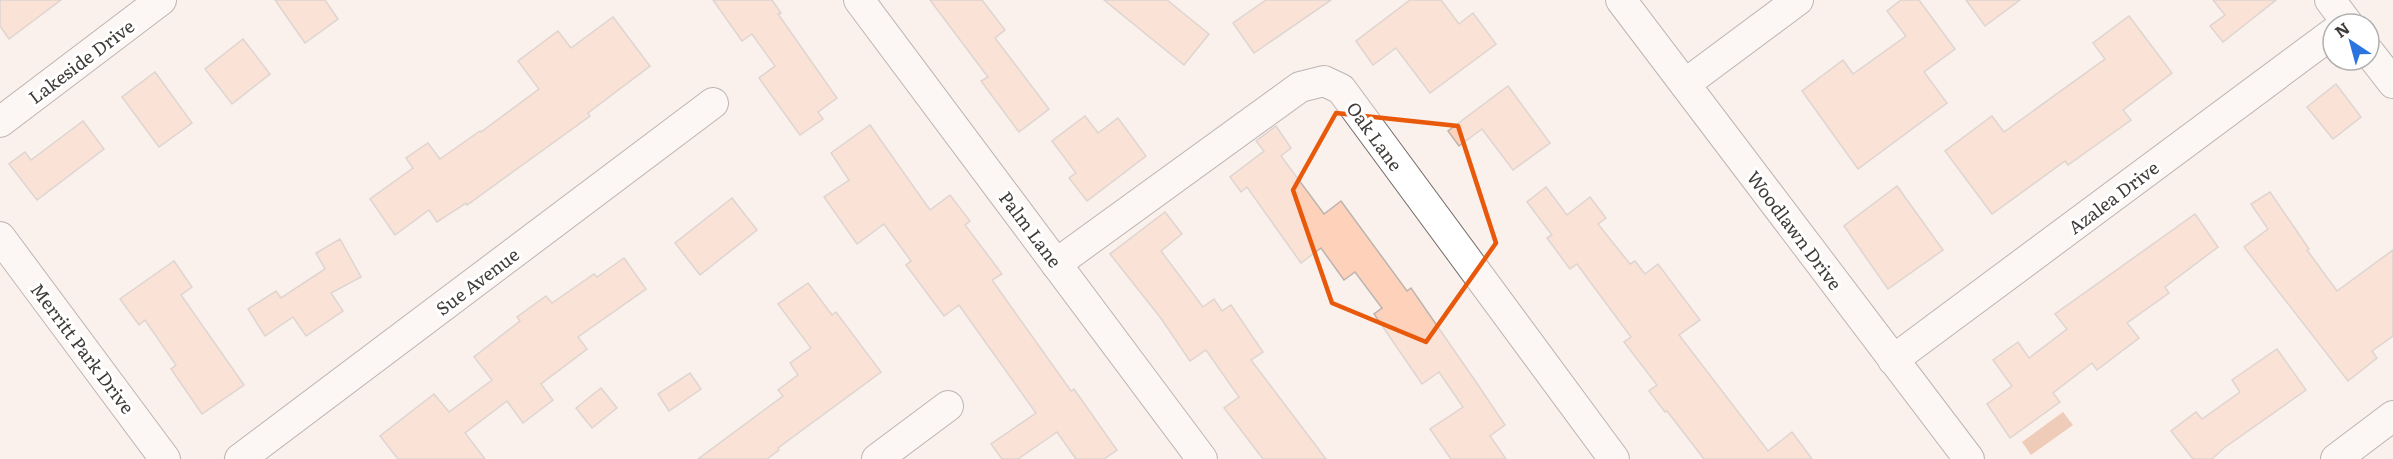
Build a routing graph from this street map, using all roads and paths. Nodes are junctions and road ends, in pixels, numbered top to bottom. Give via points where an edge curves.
1 (161, 0) edge
2 (859, 0) edge
3 (1621, 0) edge
4 (1798, 0) edge
5 (2321, 36) edge
6 (2381, 68) edge
7 (2393, 83) edge
8 (1685, 84) junction
9 (713, 103) dead end
10 (0, 122) edge
11 (0, 237) edge
12 (1056, 264) junction
13 (1893, 360) junction
14 (948, 406) dead end
15 (2393, 416) edge
16 (165, 459) edge
17 (240, 459) edge
18 (877, 459) edge
19 (1202, 459) edge
20 (1614, 459) edge
21 (1969, 459) edge
22 (2336, 459) edge

1 - 10 street, Lakeside Drive
2 - 12 street, Palm Lane
3 - 8 street, Woodlawn Drive
4 - 8 street
5 - 13 street, Azalea Drive
6 - 7 street
8 - 13 street, Woodlawn Drive
9 - 17 street, Sue Avenue
11 - 16 street, Merritt Park Drive
12 - 19 street, Palm Lane
12 - 20 street, Oak Lane via 1300,87 1323,81 1341,88
13 - 21 street, Woodlawn Drive
14 - 18 street
15 - 22 street

